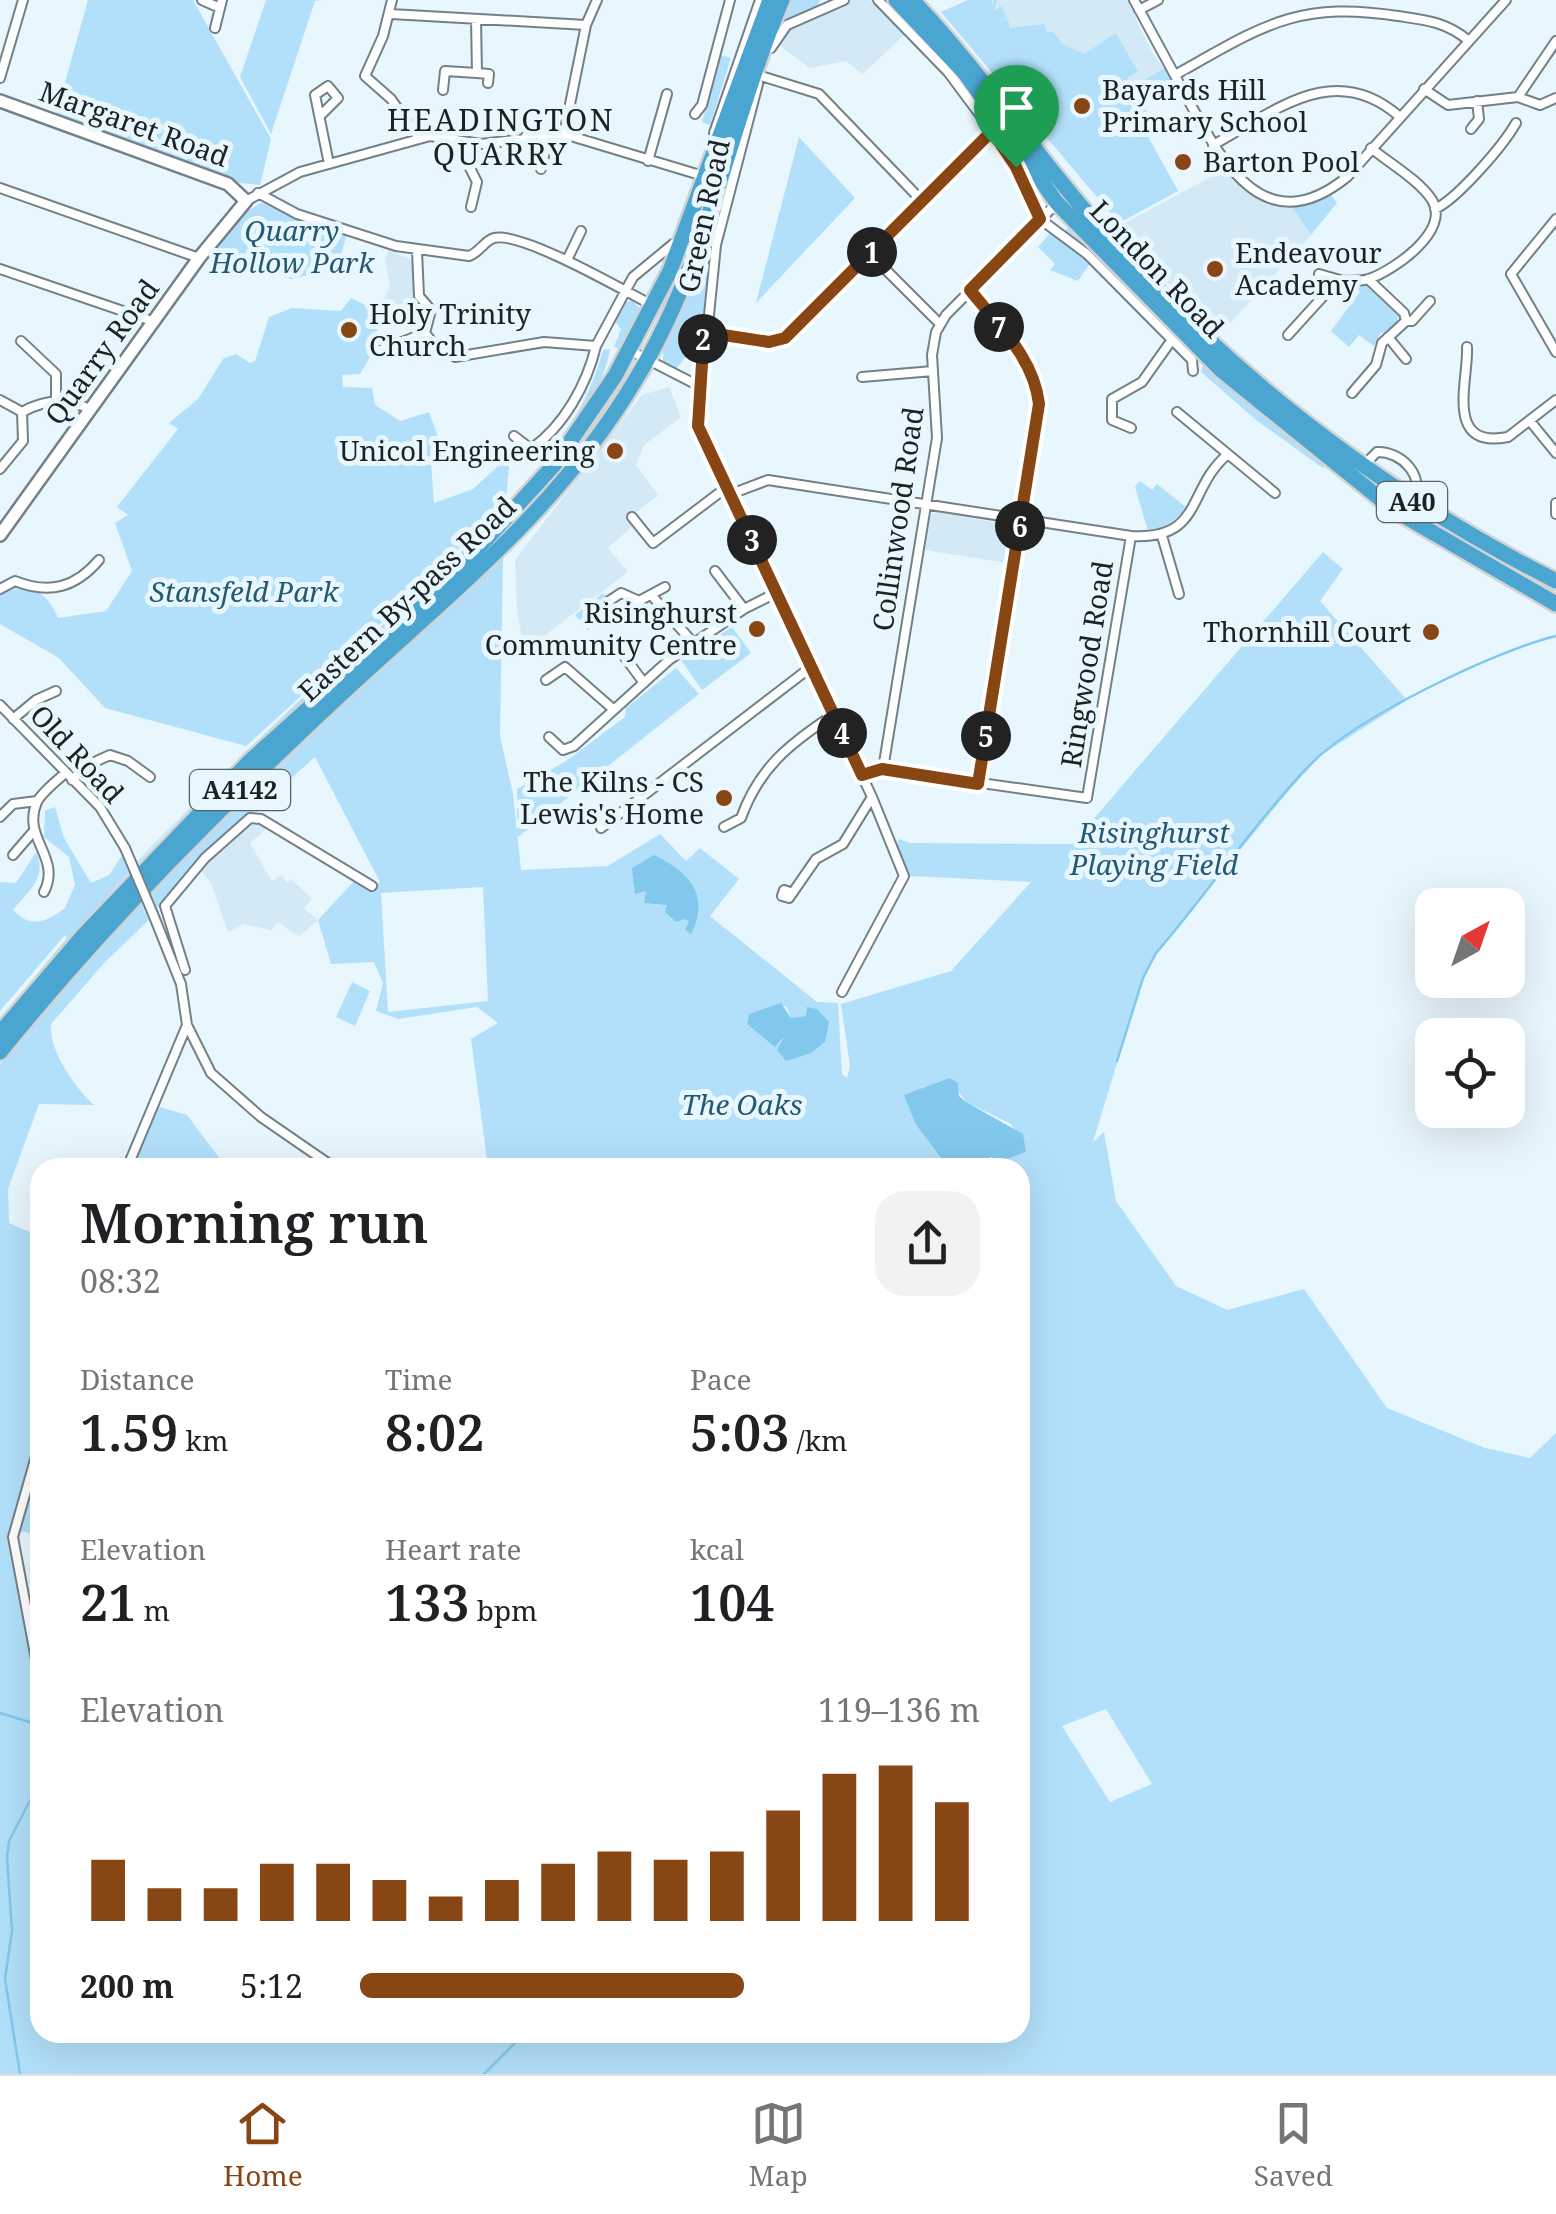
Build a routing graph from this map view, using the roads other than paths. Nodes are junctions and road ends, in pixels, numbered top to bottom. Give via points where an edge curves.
1 (22, 0) edge
2 (202, 0) edge
3 (392, 0) edge
4 (597, 0) edge
5 (730, 0) edge
6 (760, 0) edge
7 (770, 0) edge
8 (782, 0) edge
9 (844, 0) edge
10 (878, 0) edge
11 (1134, 0) edge
12 (1158, 0) edge
13 (1506, 0) edge
14 (900, 2) edge
15 (221, 4) edge
16 (1140, 10) junction
17 (391, 14) junction
18 (476, 19) junction
19 (586, 25) junction
20 (214, 28) dead end
21 (1469, 41) junction
22 (1556, 42) edge
23 (477, 74) junction
24 (1175, 75) junction
25 (761, 76) junction
26 (0, 78) edge
27 (488, 83) dead end
28 (1424, 89) junction
29 (444, 90) dead end
30 (667, 94) dead end
31 (1518, 96) junction
32 (1556, 98) edge
33 (0, 101) edge
34 (1477, 101) junction
35 (322, 114) dead end
36 (695, 114) dead end
37 (1400, 117) junction
38 (1516, 123) dead end
39 (1471, 129) dead end
40 (992, 131) junction
41 (549, 134) junction
42 (564, 134) junction
43 (526, 136) junction
44 (418, 137) junction
45 (456, 140) junction
46 (1213, 145) junction
47 (510, 148) dead end
48 (1371, 148) junction
49 (648, 160) junction
50 (329, 164) junction
51 (541, 170) dead end
52 (700, 174) junction
53 (0, 188) edge
54 (258, 193) junction
55 (246, 201) junction
56 (922, 201) junction
57 (1057, 202) junction
58 (471, 207) dead end
59 (1436, 209) junction
60 (1040, 219) junction
61 (1556, 219) edge
62 (580, 231) dead end
63 (417, 251) junction
64 (870, 254) junction
65 (199, 258) junction
66 (566, 260) junction
67 (0, 268) edge
68 (1319, 274) dead end
69 (1368, 279) junction
70 (1340, 280) junction
71 (970, 290) junction
72 (626, 291) junction
73 (1430, 301) dead end
74 (654, 306) junction
75 (1406, 321) junction
76 (154, 322) junction
77 (939, 324) junction
78 (426, 332) junction
79 (704, 332) junction
80 (1288, 335) dead end
81 (1388, 337) junction
82 (21, 341) dead end
83 (1171, 341) junction
84 (596, 346) junction
85 (1466, 346) dead end
86 (381, 350) dead end
87 (629, 350) junction
88 (1556, 352) edge
89 (1406, 359) dead end
90 (647, 360) junction
91 (933, 371) junction
92 (1194, 371) dead end
93 (614, 376) junction
94 (862, 377) dead end
95 (699, 386) junction
96 (1352, 393) dead end
97 (0, 400) edge
98 (1556, 400) edge
99 (56, 402) junction
100 (91, 410) junction
101 (22, 412) junction
102 (1177, 412) dead end
103 (1286, 417) junction
104 (1530, 421) junction
105 (1131, 428) dead end
106 (514, 436) dead end
107 (1556, 453) edge
108 (1228, 454) junction
109 (1362, 467) junction
110 (0, 470) edge
111 (729, 490) junction
112 (1275, 493) dead end
113 (1412, 502) junction
114 (1556, 503) edge
115 (926, 504) junction
116 (1556, 514) edge
117 (632, 517) dead end
118 (1022, 518) junction
119 (0, 535) edge
120 (1131, 536) junction
121 (1162, 536) junction
122 (100, 560) dead end
123 (715, 571) dead end
124 (1556, 581) edge
125 (666, 587) dead end
126 (0, 589) edge
127 (776, 593) junction
128 (1180, 594) dead end
129 (653, 598) junction
130 (609, 601) dead end
131 (1556, 604) edge
132 (744, 609) junction
133 (695, 646) junction
134 (620, 652) dead end
135 (811, 667) junction
136 (546, 680) dead end
137 (644, 683) junction
138 (56, 691) dead end
139 (0, 706) edge
140 (613, 709) junction
141 (833, 714) junction
142 (14, 719) junction
143 (548, 736) dead end
144 (882, 769) junction
145 (862, 775) junction
146 (68, 777) junction
147 (150, 778) dead end
148 (978, 784) junction
149 (872, 797) junction
150 (37, 801) junction
151 (0, 817) edge
152 (724, 827) dead end
153 (602, 828) dead end
154 (32, 833) junction
155 (13, 855) dead end
156 (372, 886) dead end
157 (44, 892) dead end
158 (790, 892) dead end
159 (178, 938) junction
160 (166, 945) junction
161 (185, 970) dead end
162 (842, 992) dead end
163 (187, 1025) junction
164 (0, 1033) edge
165 (0, 1052) edge
166 (131, 1158) edge
167 (320, 1158) edge
168 (30, 1477) edge
169 (30, 1628) edge

1 - 26 street
2 - 15 street
3 - 17 street
4 - 19 street
5 - 36 street
6 - 52 street, Green Road
7 - 74 highway, Eastern By-pass Road / A4142
8 - 90 highway, Eastern By-pass Road / A4142 via 696,259
9 - 25 street, Green Road via 787,26 774,40
10 - 40 street, London Road via 948,72
11 - 16 street
12 - 16 street
13 - 21 street
14 - 57 highway, London Road / A40 via 964,72
14 - 103 highway, London Road / A40 via 976,70 1125,256
15 - 20 street
16 - 24 street
17 - 18 street
17 - 44 street via 365,76
18 - 19 street
18 - 23 street
19 - 42 street
21 - 24 street via 1434,21 1319,10 1267,24
21 - 28 street
22 - 31 street
23 - 27 street via 489,74
23 - 29 street via 445,71
24 - 46 street
25 - 56 street via 819,94
25 - 79 street, Green Road via 716,245
28 - 34 street via 1448,105
28 - 37 street
30 - 49 street
31 - 32 street via 1536,104
31 - 34 street
33 - 55 street, Margaret Road via 228,184
34 - 39 street via 1479,119
35 - 50 street via 318,122
37 - 46 street via 1364,93 1324,90
37 - 48 street
38 - 59 street via 1454,200
40 - 56 street
40 - 60 street, London Road
41 - 42 street
41 - 43 street
41 - 51 street
42 - 49 street
43 - 45 street via 481,144
43 - 47 street via 526,146
44 - 45 street
44 - 50 street
45 - 58 street via 477,182
46 - 48 street via 1244,184 1294,199 1336,185
48 - 59 street
49 - 52 street
50 - 54 street
52 - 72 street, Green Road via 672,248 638,271
53 - 65 street
54 - 55 street
54 - 63 street via 296,214
55 - 65 street, Quarry Road
56 - 64 street
57 - 60 street
57 - 103 highway, London Road / A40 via 1164,316
59 - 69 street via 1427,238
60 - 71 street
60 - 83 street, London Road via 1088,254
61 - 88 street via 1511,274
62 - 66 street
63 - 66 street via 469,256 494,238
63 - 78 street via 420,296 432,310
64 - 77 street
64 - 79 street via 785,338 769,342
65 - 76 street, Quarry Road
66 - 72 street
67 - 76 street
68 - 70 street
69 - 70 street
69 - 75 street
70 - 80 street via 1290,320
71 - 77 street
71 - 118 street via 1026,360 1037,385
72 - 74 street
72 - 84 street, Green Road
73 - 75 street
74 - 87 highway, Eastern By-pass Road / A4142
75 - 81 street
76 - 100 street, Quarry Road
77 - 91 street, Collinwood Road
78 - 84 street via 455,357 544,342
78 - 86 street
79 - 95 street, Green Road
81 - 89 street
81 - 96 street via 1376,365
82 - 99 street via 56,374
83 - 92 street, London Road via 1192,360
83 - 105 street via 1142,382 1112,400 1112,420
84 - 106 street, Green Road via 578,394 547,436 531,449
85 - 104 street via 1472,367 1461,408 1471,428 1501,439
87 - 90 street
87 - 93 highway, Eastern By-pass Road / A4142
90 - 93 street
90 - 95 street
90 - 165 highway, Eastern By-pass Road / A4142 via 597,438 523,528 234,796
91 - 94 street
91 - 115 street, Collinwood Road via 938,424
93 - 164 highway, Eastern By-pass Road / A4142 via 554,464 474,557 250,761
95 - 111 street, Green Road via 698,426
97 - 101 street
98 - 104 street
99 - 100 street
99 - 101 street
100 - 119 street, Quarry Road
101 - 110 street via 23,441
102 - 108 street
103 - 109 highway, A40
103 - 131 highway, A40 via 1394,510
104 - 107 street
108 - 112 street
108 - 121 street via 1186,521
109 - 113 highway, A40
109 - 113 street via 1382,451 1400,459 1417,479
111 - 115 street via 768,480
111 - 117 street via 653,542
111 - 127 street
113 - 124 highway, A40
114 - 116 street
115 - 118 street
115 - 144 street, Collinwood Road
118 - 120 street
118 - 148 street
120 - 121 street
120 - 148 street, Ringwood Road via 1087,798
121 - 128 street
122 - 126 street via 73,584 36,589 15,582
123 - 132 street
125 - 129 street
127 - 132 street
127 - 135 street
129 - 130 street via 639,601 621,592
129 - 133 street
132 - 133 street
133 - 137 street
134 - 137 street
135 - 141 street
135 - 153 street
136 - 140 street via 565,667
137 - 140 street
138 - 142 street
139 - 142 street, Old Road
140 - 143 street via 574,746 563,750
141 - 145 street
141 - 152 street via 779,756 754,783 740,818
142 - 146 street, Old Road
144 - 145 street
144 - 148 street
145 - 149 street
146 - 147 street via 110,756
146 - 150 street
146 - 160 street, Old Road, bridge via 109,819
149 - 158 street via 842,844 816,859
149 - 162 street via 904,876
150 - 151 street via 13,804
150 - 154 street
154 - 155 street
154 - 157 street via 51,863
156 - 159 street via 250,818 166,906
159 - 160 street
159 - 161 street
160 - 163 street, Old Road via 184,993
163 - 166 street
163 - 167 street, Old Road via 216,1081
168 - 169 street via 13,1537

